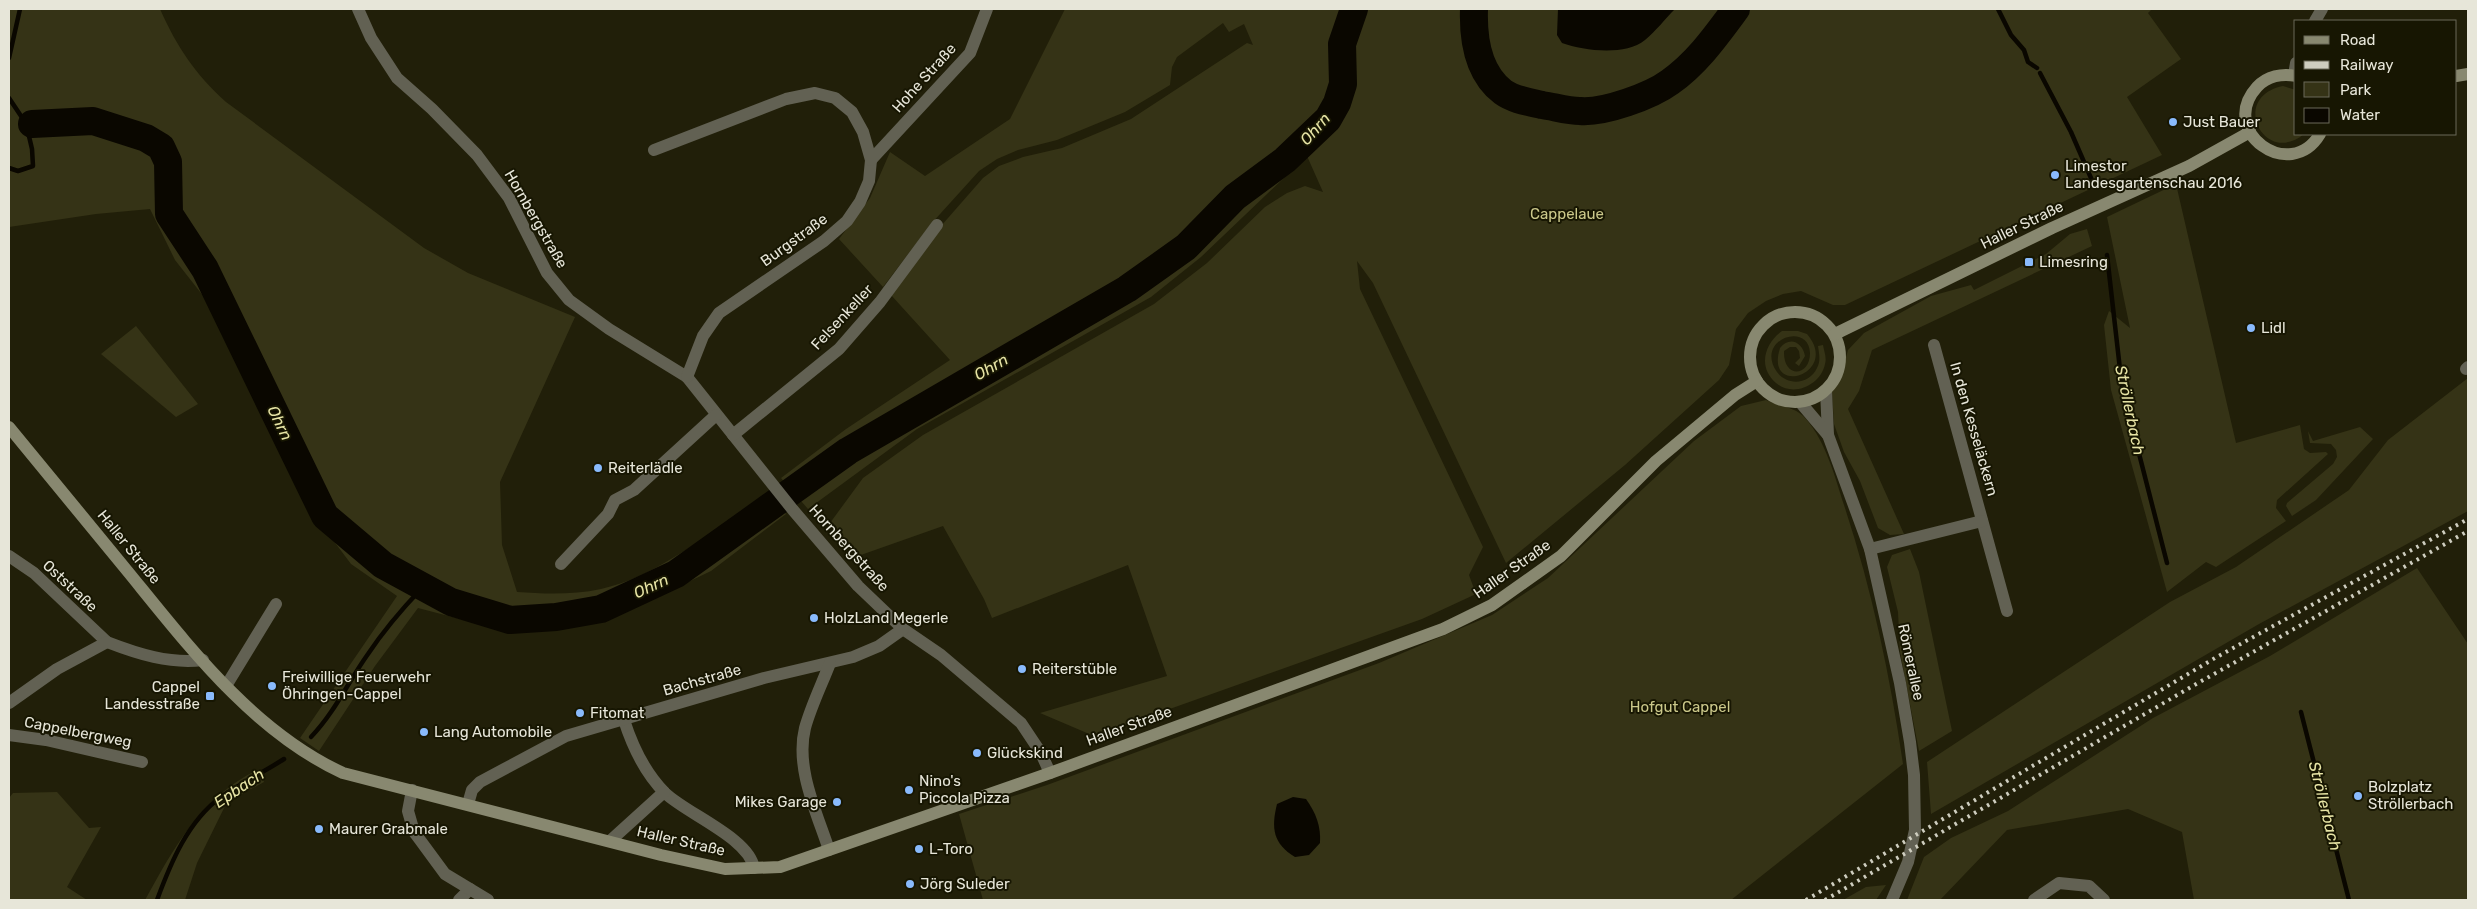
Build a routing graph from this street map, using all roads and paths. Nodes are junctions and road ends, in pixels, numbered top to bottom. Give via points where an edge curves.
1 (358, 9) edge
2 (987, 9) edge
3 (2322, 9) edge
4 (2316, 20) edge
5 (2294, 71) edge
6 (2250, 132) junction
7 (2319, 135) edge
8 (654, 150) dead end
9 (871, 160) junction
10 (937, 225) dead end
11 (1835, 334) junction
12 (1934, 345) dead end
13 (687, 377) junction
14 (1757, 381) junction
15 (1826, 390) junction
16 (1800, 402) junction
17 (716, 415) junction
18 (9, 426) edge
19 (733, 435) junction
20 (1828, 435) junction
21 (1982, 521) junction
22 (1870, 549) junction
23 (9, 556) edge
24 (561, 564) dead end
25 (276, 604) dead end
26 (2007, 611) dead end
27 (903, 629) junction
28 (107, 642) junction
29 (203, 660) junction
30 (830, 663) junction
31 (226, 686) junction
32 (9, 703) edge
33 (624, 720) junction
34 (9, 735) edge
35 (142, 762) dead end
36 (1050, 773) junction
37 (412, 790) junction
38 (664, 792) junction
39 (468, 804) junction
40 (610, 841) junction
41 (829, 850) junction
42 (754, 868) junction
43 (470, 889) junction
44 (459, 900) edge
45 (488, 900) edge
46 (1892, 900) edge
47 (2034, 900) edge
48 (2104, 900) edge

1 - 13 street, Hornbergstraße via 371,38 397,78 478,154 509,198 547,273 569,300
2 - 9 street, Hohe Straße via 970,53
3 - 4 street
5 - 6 main road via 2271,77 2251,93 2246,106
6 - 7 main road via 2266,150 2290,154 2302,151
6 - 11 main road, Haller Straße via 2188,166
8 - 9 street, Burgstraße via 786,99 815,93 835,98 852,112 863,132
9 - 13 street, Burgstraße via 869,180 847,221 824,241 719,314 703,336
10 - 19 street, Felsenkeller via 880,302 838,349
11 - 14 main road via 1814,315 1785,312 1772,318 1753,340 1751,368
11 - 15 main road via 1840,363
12 - 21 street, In den Kesseläckern
13 - 17 street, Hornbergstraße
14 - 16 main road via 1776,398
14 - 36 main road, Haller Straße via 1735,395 1656,461 1561,556 1492,605 1377,655
15 - 16 main road
15 - 20 street, Römerallee
16 - 20 street, Römerallee
17 - 19 street, Hornbergstraße
17 - 24 street via 634,490 615,500 608,514
18 - 29 main road, Haller Straße
19 - 27 street, Hornbergstraße via 858,586
20 - 22 street, Römerallee
21 - 22 street
21 - 26 street, In den Kesseläckern
22 - 46 street, Römerallee via 1900,683 1914,775 1915,830 1908,862
23 - 28 street, Oststraße via 34,573
25 - 31 street
27 - 30 street, Bachstraße via 879,646
27 - 36 street, Hornbergstraße via 941,655 1021,723
28 - 29 street via 136,653 181,662
28 - 32 street via 57,669
29 - 31 main road, Haller Straße
30 - 33 street, Bachstraße via 773,676
30 - 41 street via 805,728 803,756 808,786
31 - 37 main road, Haller Straße via 296,747 322,763 343,773
33 - 38 street via 633,747
33 - 39 street, Bachstraße via 566,736 489,776 472,790
34 - 35 street, Cappelbergweg
36 - 41 main road, Haller Straße
37 - 39 main road, Haller Straße
37 - 43 street via 408,811 414,832 445,874
38 - 40 street
38 - 42 street via 741,846
39 - 40 main road, Haller Straße
40 - 42 main road, Haller Straße via 725,869
41 - 42 main road, Haller Straße via 780,867
43 - 44 street
43 - 45 street
47 - 48 street via 2059,883 2089,886

